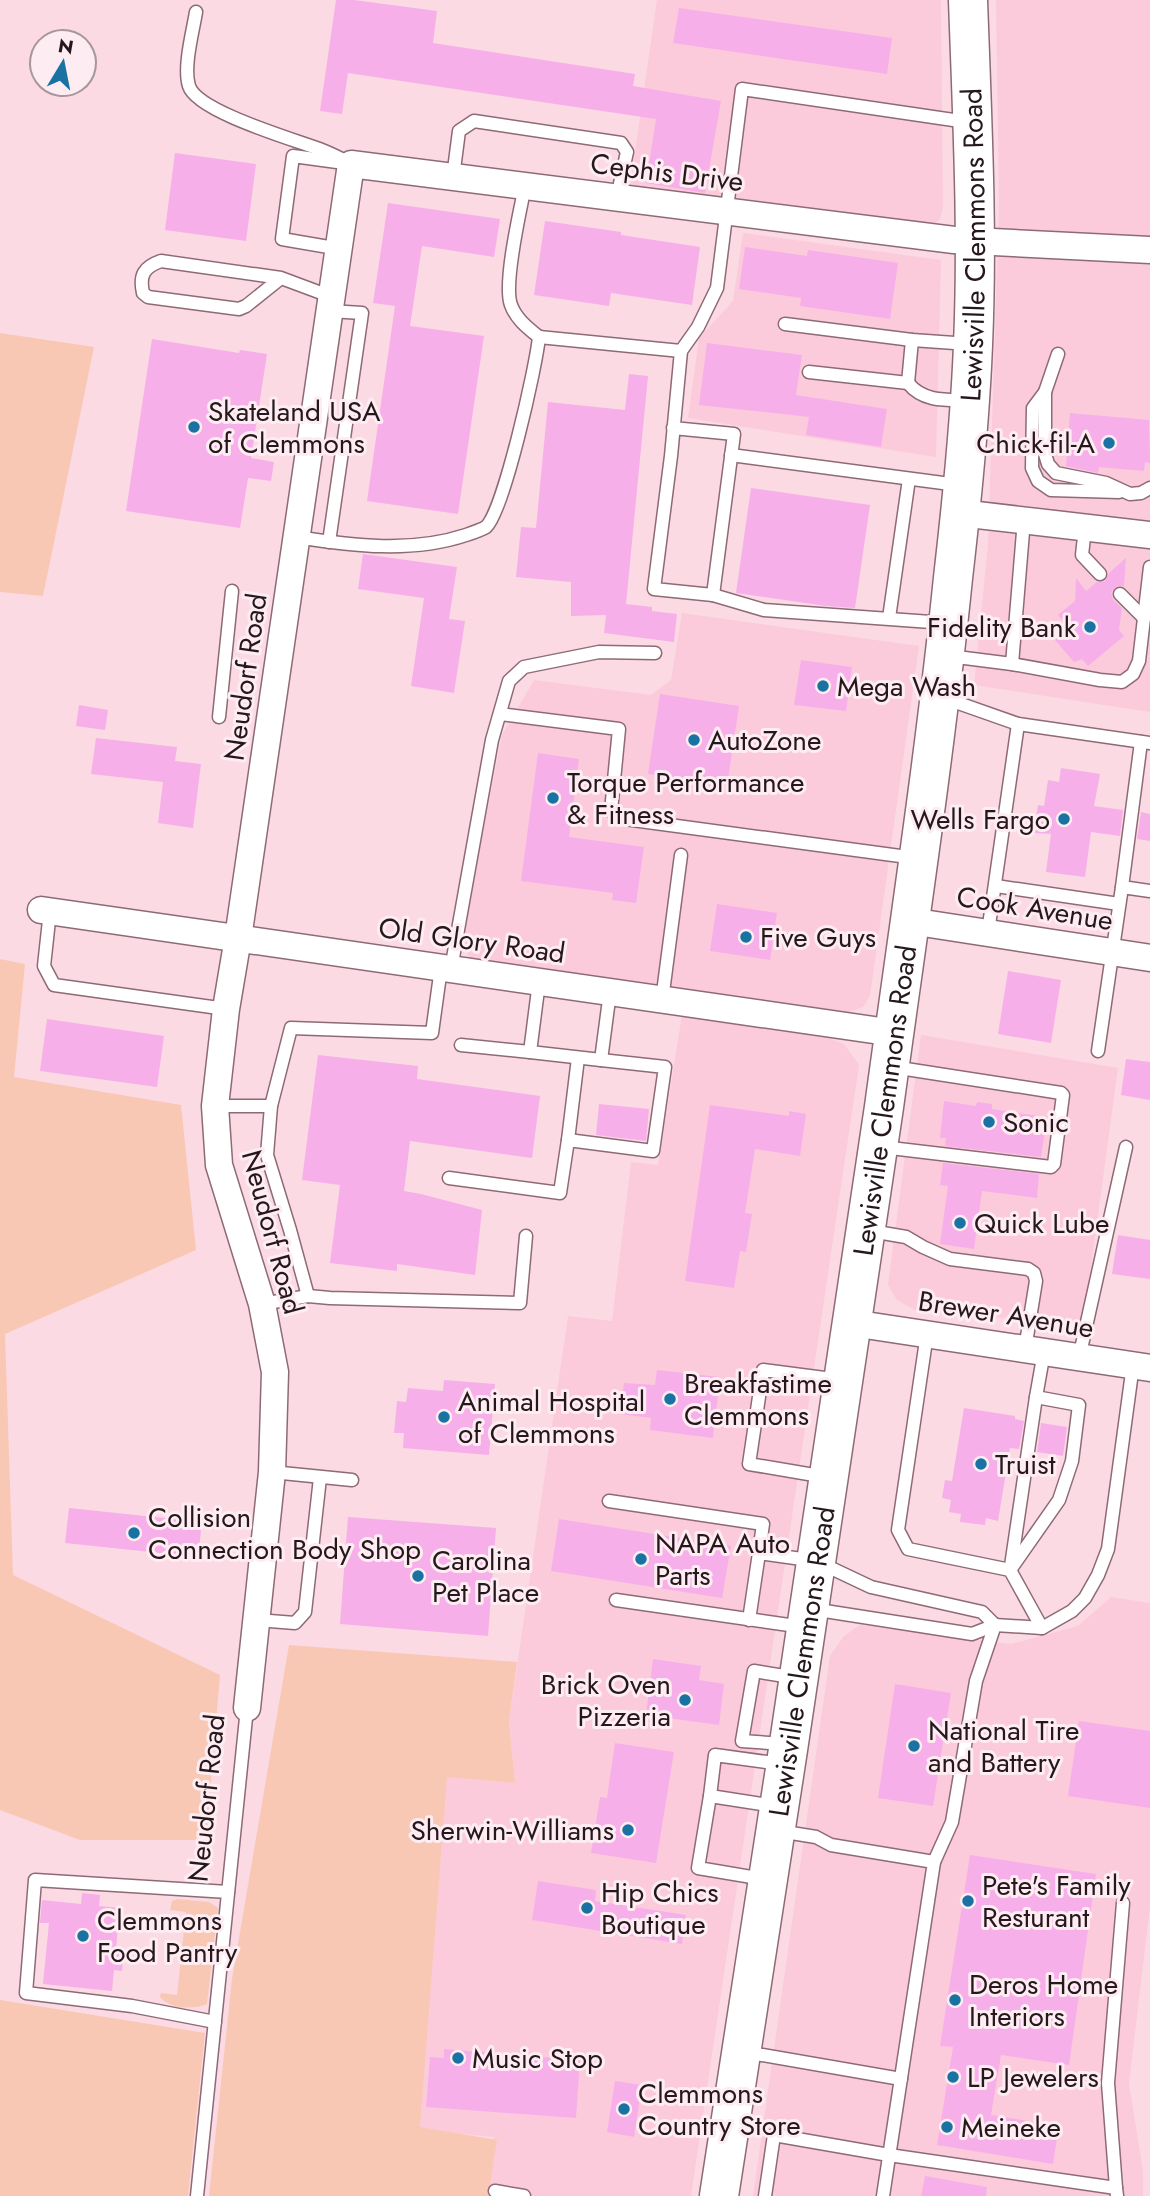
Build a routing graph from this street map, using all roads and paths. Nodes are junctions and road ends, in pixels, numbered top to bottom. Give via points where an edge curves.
1 (968, 0) edge
2 (196, 12) dead end
3 (971, 123) junction
4 (351, 164) junction
5 (453, 177) junction
6 (525, 186) junction
7 (617, 197) junction
8 (726, 211) junction
9 (974, 241) junction
10 (340, 248) junction
11 (1150, 250) edge
12 (281, 278) junction
13 (331, 304) junction
14 (785, 324) dead end
15 (539, 337) junction
16 (912, 340) junction
17 (973, 344) junction
18 (681, 351) junction
19 (1058, 354) dead end
20 (809, 372) dead end
21 (908, 383) junction
22 (1045, 392) junction
23 (970, 400) junction
24 (673, 428) junction
25 (732, 455) junction
26 (909, 478) junction
27 (1150, 488) edge
28 (1122, 492) junction
29 (961, 499) junction
30 (1024, 520) junction
31 (1085, 528) junction
32 (1150, 535) edge
33 (297, 537) junction
34 (329, 542) junction
35 (1150, 567) edge
36 (1100, 574) dead end
37 (232, 591) dead end
38 (1121, 594) dead end
39 (713, 595) junction
40 (889, 618) junction
41 (1144, 618) junction
42 (947, 640) junction
43 (654, 653) dead end
44 (1012, 664) junction
45 (940, 696) junction
46 (500, 714) junction
47 (219, 716) dead end
48 (1018, 724) junction
49 (1145, 743) edge
50 (681, 855) dead end
51 (919, 859) junction
52 (996, 886) junction
53 (1122, 887) junction
54 (1150, 891) edge
55 (1119, 904) junction
56 (45, 910) joint
57 (910, 922) junction
58 (988, 932) junction
59 (239, 938) junction
60 (1112, 951) junction
61 (1150, 958) edge
62 (446, 968) junction
63 (539, 982) junction
64 (610, 992) junction
65 (662, 1000) junction
66 (226, 1009) junction
67 (461, 1045) dead end
68 (892, 1050) junction
69 (1098, 1051) dead end
70 (530, 1052) junction
71 (578, 1058) junction
72 (601, 1060) junction
73 (215, 1106) junction
74 (271, 1106) junction
75 (568, 1140) junction
76 (878, 1147) junction
77 (1126, 1147) dead end
78 (449, 1178) dead end
79 (866, 1231) junction
80 (526, 1236) dead end
81 (308, 1296) junction
82 (262, 1304) junction
83 (852, 1323) junction
84 (928, 1334) junction
85 (1035, 1351) junction
86 (1079, 1358) junction
87 (1142, 1366) edge
88 (844, 1381) junction
89 (1036, 1397) junction
90 (272, 1472) junction
91 (320, 1478) junction
92 (829, 1478) junction
93 (352, 1480) dead end
94 (608, 1501) dead end
95 (759, 1553) junction
96 (816, 1561) junction
97 (1010, 1570) junction
98 (616, 1601) dead end
99 (807, 1618) junction
100 (257, 1620) junction
101 (749, 1620) junction
102 (995, 1625) junction
103 (1042, 1628) junction
104 (247, 1708) joint
105 (787, 1755) junction
106 (710, 1796) junction
107 (777, 1818) junction
108 (934, 1862) junction
109 (768, 1880) junction
110 (228, 1892) junction
111 (1123, 1903) dead end
112 (215, 2022) junction
113 (741, 2052) junction
114 (901, 2079) junction
115 (889, 2155) junction
116 (1116, 2192) edge
117 (503, 2194) edge
118 (197, 2196) edge
119 (524, 2196) edge
120 (719, 2196) edge
121 (765, 2196) edge
122 (883, 2196) edge

1 - 3 main road, Lewisville Clemmons Road
2 - 4 lane via 188,68 192,92 226,114
3 - 8 lane via 742,89
3 - 9 main road, Lewisville Clemmons Road
4 - 5 street, Cephis Drive
4 - 10 street, Neudorf Road
4 - 10 lane via 293,156 282,239
5 - 6 street, Cephis Drive
5 - 7 lane via 459,131 474,121 621,143 627,152
6 - 7 street, Cephis Drive
6 - 15 lane via 509,302
7 - 8 street, Cephis Drive
8 - 9 street, Cephis Drive
8 - 18 lane via 717,288
9 - 11 street, Cephis Drive
9 - 17 main road, Lewisville Clemmons Road
10 - 13 street, Neudorf Road
12 - 12 lane via 161,261 149,266 141,284 148,297 239,309
12 - 13 lane
13 - 33 street, Neudorf Road
13 - 34 lane via 362,313
14 - 16 lane
15 - 18 lane
15 - 34 lane via 529,396 502,490 485,527 443,542 403,546
16 - 17 lane
16 - 21 lane
17 - 23 main road, Lewisville Clemmons Road
18 - 24 lane
19 - 22 lane
20 - 21 lane
21 - 23 lane via 929,398
22 - 28 lane via 1048,464 1056,473 1106,483
22 - 28 lane via 1033,408 1032,468 1038,481 1051,490
23 - 29 main road, Lewisville Clemmons Road
24 - 25 lane via 734,434
24 - 39 lane via 654,589
25 - 26 lane
25 - 39 lane
26 - 29 lane
26 - 40 lane
27 - 28 lane via 1141,493
29 - 30 street
29 - 42 main road, Lewisville Clemmons Road
30 - 31 street
30 - 44 lane
31 - 32 street
31 - 36 lane via 1082,555
33 - 34 lane
33 - 59 street, Neudorf Road
35 - 41 lane
37 - 47 lane
38 - 41 lane
39 - 40 lane via 764,610
40 - 42 lane
41 - 44 lane via 1139,661 1133,674 1122,682
42 - 44 lane
42 - 45 main road, Lewisville Clemmons Road
43 - 46 lane via 599,652 524,667 509,681
45 - 48 lane
45 - 51 main road, Lewisville Clemmons Road
46 - 51 lane via 619,729 611,811 625,820
46 - 62 lane
48 - 49 lane
48 - 52 lane
49 - 53 lane
50 - 65 lane
51 - 57 main road, Lewisville Clemmons Road
52 - 55 lane
52 - 58 lane
53 - 54 lane
53 - 55 lane
55 - 60 lane
56 - 59 street, Old Glory Road
56 - 66 lane via 44,966 54,985
57 - 58 street, Cook Avenue
57 - 68 main road, Lewisville Clemmons Road
58 - 60 street, Cook Avenue
59 - 62 street, Old Glory Road
59 - 66 street, Neudorf Road
60 - 61 street, Cook Avenue
60 - 69 lane
62 - 63 street, Old Glory Road
62 - 74 lane via 432,1032 291,1028
63 - 64 street, Old Glory Road
63 - 70 lane
64 - 65 street, Old Glory Road
64 - 72 lane
65 - 68 street, Old Glory Road
66 - 73 street, Neudorf Road
67 - 70 lane
68 - 76 main road, Lewisville Clemmons Road
68 - 76 lane via 1061,1093 1054,1164
70 - 71 lane
71 - 72 lane
71 - 75 lane
72 - 75 lane via 665,1068 653,1151
73 - 74 lane
73 - 82 street, Neudorf Road via 219,1165
74 - 81 lane via 267,1155
75 - 78 lane via 560,1194
76 - 79 main road, Lewisville Clemmons Road
77 - 86 lane
79 - 83 main road, Lewisville Clemmons Road
79 - 85 lane via 906,1237 950,1259 1034,1273
80 - 81 lane via 520,1303
81 - 82 lane
82 - 90 street, Neudorf Road via 275,1372
83 - 84 street, Brewer Avenue
83 - 88 main road, Lewisville Clemmons Road
84 - 85 street, Brewer Avenue
84 - 97 lane via 898,1530 908,1549
85 - 86 street, Brewer Avenue
85 - 89 lane
86 - 87 street, Brewer Avenue
87 - 103 lane via 1108,1549 1084,1598 1072,1611
88 - 92 main road, Lewisville Clemmons Road
88 - 92 lane via 762,1370 749,1464
89 - 97 lane
89 - 97 lane via 1079,1405 1072,1461 1059,1500
90 - 91 lane
90 - 100 street, Neudorf Road
91 - 93 lane
91 - 100 lane via 305,1612 295,1623
92 - 96 main road, Lewisville Clemmons Road
94 - 95 lane via 763,1524
95 - 96 lane
95 - 101 lane
96 - 99 main road, Lewisville Clemmons Road
96 - 102 lane via 872,1587 982,1612
97 - 103 lane
98 - 101 lane
99 - 101 lane
99 - 102 lane via 972,1634
99 - 105 main road, Lewisville Clemmons Road
100 - 104 street, Neudorf Road
102 - 103 lane
102 - 108 lane via 976,1681 953,1822
104 - 110 lane, Neudorf Road
105 - 106 lane via 715,1755
105 - 107 main road, Lewisville Clemmons Road
106 - 107 lane
106 - 109 lane via 698,1868
107 - 108 lane via 831,1845
107 - 109 main road, Lewisville Clemmons Road
108 - 114 lane
109 - 113 main road, Lewisville Clemmons Road
110 - 112 lane, Neudorf Road
110 - 112 lane via 35,1880 26,1993
111 - 116 lane via 1108,2083
112 - 118 lane, Neudorf Road
113 - 114 lane
113 - 120 main road, Lewisville Clemmons Road
114 - 115 lane
115 - 116 lane
115 - 121 lane via 774,2135
115 - 122 lane
117 - 119 lane

